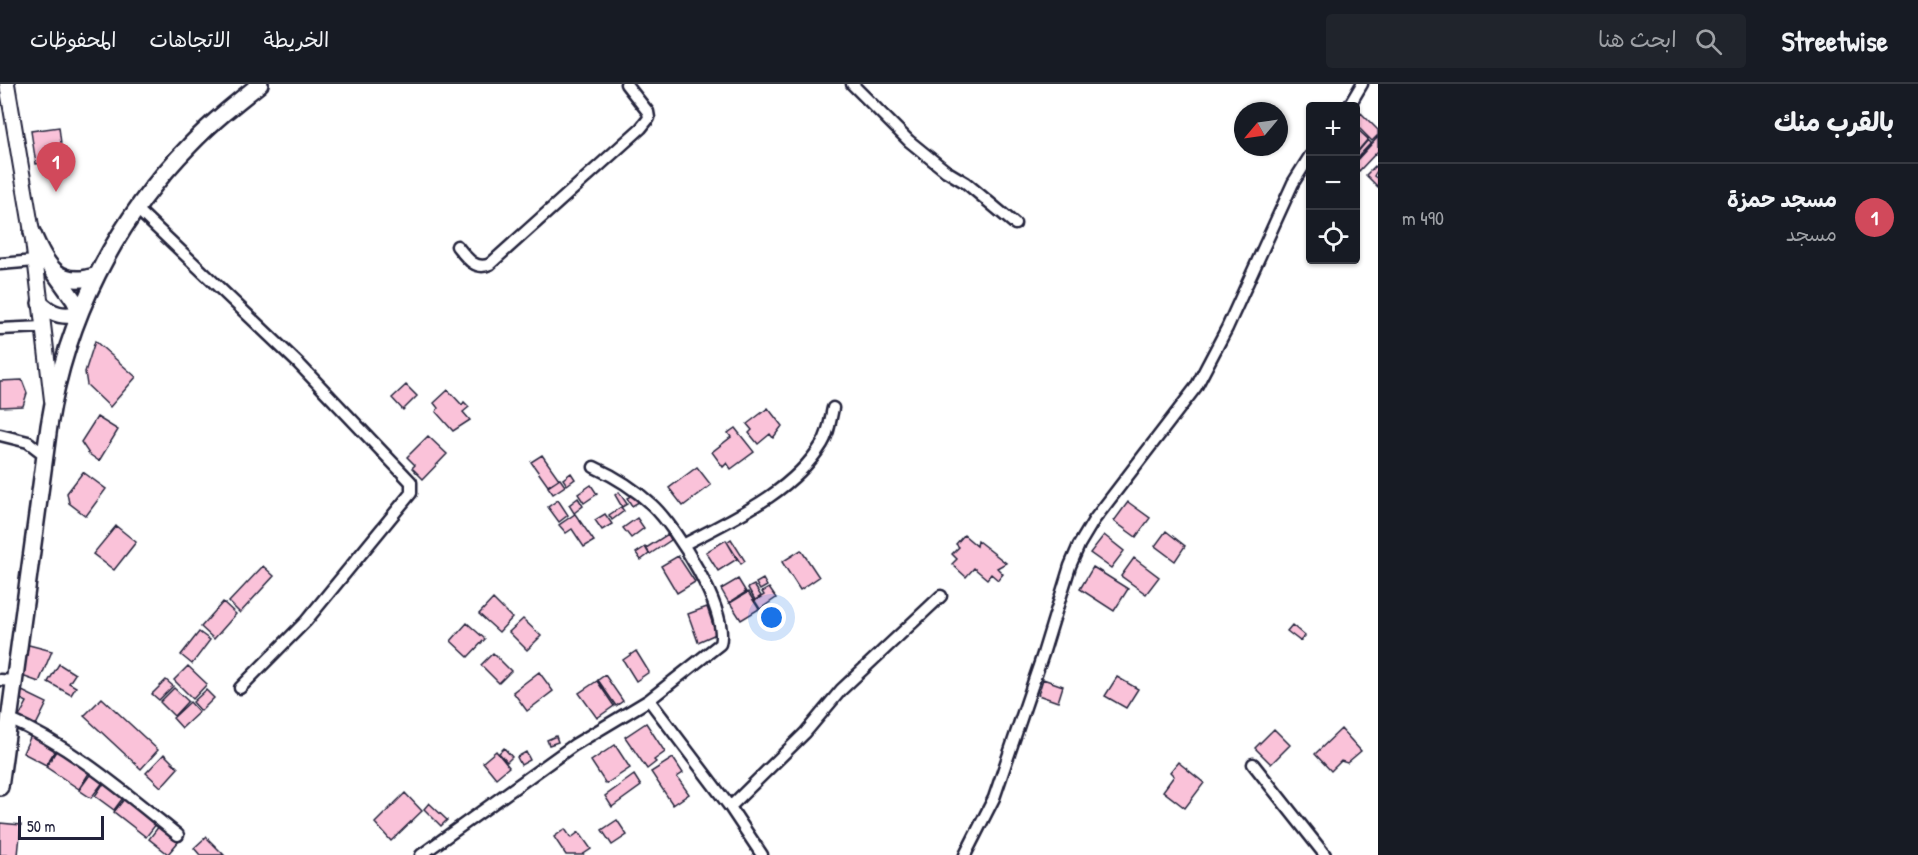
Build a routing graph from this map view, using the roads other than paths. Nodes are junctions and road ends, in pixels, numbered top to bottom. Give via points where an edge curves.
1 (7, 84) edge
2 (260, 84) edge
3 (626, 84) edge
4 (852, 84) edge
5 (1362, 84) edge
6 (1351, 102) edge
7 (1306, 164) edge
8 (137, 209) junction
9 (1015, 224) dead end
10 (32, 232) junction
11 (457, 246) dead end
12 (35, 261) junction
13 (0, 264) edge
14 (53, 271) junction
15 (97, 275) junction
16 (40, 303) junction
17 (80, 312) junction
18 (43, 327) junction
19 (0, 329) edge
20 (52, 404) junction
21 (833, 408) dead end
22 (0, 435) edge
23 (45, 454) junction
24 (594, 467) dead end
25 (683, 545) junction
26 (941, 596) dead end
27 (7, 680) edge
28 (240, 688) dead end
29 (649, 700) junction
30 (9, 719) junction
31 (1253, 764) dead end
32 (0, 787) edge
33 (730, 807) junction
34 (178, 836) dead end
35 (421, 855) edge
36 (762, 855) edge
37 (964, 855) edge
38 (1325, 855) edge

1 - 10 street
2 - 8 main road via 190,145
3 - 11 street via 648,112 649,118 641,128 490,264 478,266
4 - 9 street via 909,141
5 - 6 street
7 - 37 street via 1293,183 1197,387 1079,545 994,798
8 - 15 main road
8 - 28 street via 299,364 412,486 411,493 306,621
10 - 12 street
10 - 14 main road
12 - 13 street
12 - 16 street
14 - 15 main road via 75,279
14 - 17 main road
15 - 17 main road
16 - 17 main road via 54,314
16 - 18 street
17 - 20 main road
18 - 19 street
18 - 20 street
20 - 23 main road
21 - 25 street via 822,444 785,485
22 - 23 street via 28,442
23 - 27 main road
24 - 25 street via 623,481 654,506
25 - 29 street via 711,595 722,636 716,649
26 - 33 street via 841,690 805,733
27 - 30 main road
29 - 33 street
29 - 35 street via 574,745
30 - 32 main road
30 - 34 street via 38,732 90,765
31 - 38 street
33 - 36 street

